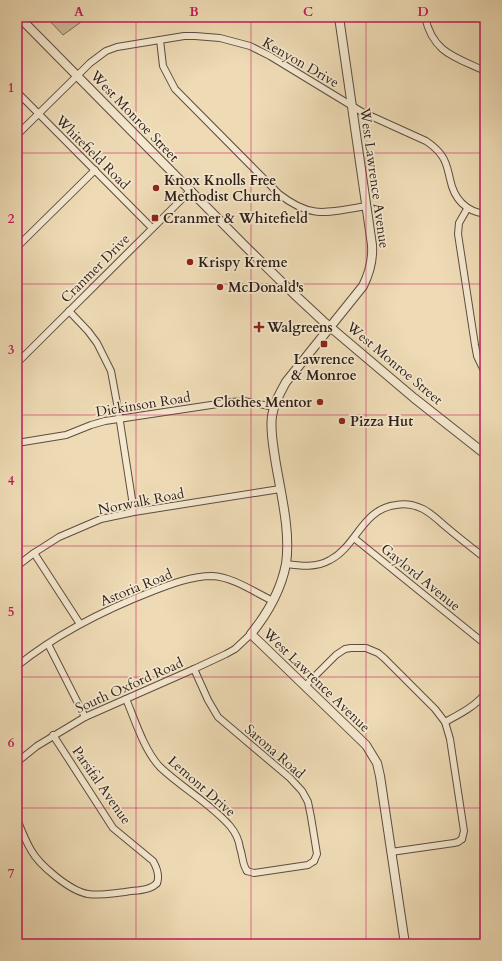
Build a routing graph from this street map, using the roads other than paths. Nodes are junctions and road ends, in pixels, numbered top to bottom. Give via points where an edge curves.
1 (19, 17) edge
2 (339, 17) edge
3 (425, 17) edge
4 (160, 40) junction
5 (485, 71) edge
6 (78, 75) junction
7 (17, 92) edge
8 (352, 106) junction
9 (38, 114) junction
10 (17, 135) edge
11 (95, 170) junction
12 (190, 191) junction
13 (367, 206) junction
14 (467, 209) junction
15 (485, 214) edge
16 (152, 228) junction
17 (17, 247) edge
18 (69, 311) junction
19 (331, 327) junction
20 (17, 363) edge
21 (485, 373) edge
22 (274, 407) junction
23 (120, 418) junction
24 (17, 443) edge
25 (485, 454) edge
26 (280, 489) junction
27 (134, 512) junction
28 (354, 538) junction
29 (34, 553) junction
30 (485, 558) edge
31 (286, 564) junction
32 (17, 566) edge
33 (273, 601) junction
34 (80, 624) junction
35 (251, 634) junction
36 (48, 644) junction
37 (485, 644) edge
38 (17, 666) edge
39 (194, 669) junction
40 (305, 686) junction
41 (485, 694) edge
42 (126, 699) junction
43 (85, 716) junction
44 (445, 722) junction
45 (54, 735) junction
46 (17, 762) edge
47 (17, 819) edge
48 (391, 852) junction
49 (246, 873) joint
50 (405, 944) edge

1 - 6 street, West Monroe Street
2 - 8 street, West Lawrence Avenue
3 - 5 street via 430,34 438,46 451,56
4 - 6 street, Kenyon Drive via 117,47 96,57
4 - 8 street, Kenyon Drive via 195,36 239,43 270,56
4 - 13 street via 164,66 175,89 279,194 297,207 313,212
6 - 9 street, Kenyon Drive
6 - 12 street, West Monroe Street
7 - 9 street, Whitefield Road
8 - 13 street, West Lawrence Avenue
8 - 14 street, Kenyon Drive via 435,147 445,162 454,192
9 - 10 street, Kenyon Drive
9 - 11 street, Whitefield Road
11 - 16 street, Whitefield Road
11 - 17 street
12 - 16 street, Cranmer Drive
12 - 19 street, West Monroe Street
13 - 19 street, West Lawrence Avenue via 373,255 368,276 359,292
14 - 15 street
14 - 21 street via 459,223 458,234 477,356
16 - 18 street, Cranmer Drive
18 - 20 street, Cranmer Drive
18 - 23 street via 88,330 105,358 111,371
19 - 22 street, West Lawrence Avenue via 286,382
19 - 25 street, West Monroe Street
22 - 23 street, Dickinson Road via 236,401
22 - 26 street, West Lawrence Avenue via 272,434
23 - 24 street, Dickinson Road via 91,425 66,435
23 - 27 street
26 - 27 street, Norwalk Road
26 - 31 street, West Lawrence Avenue via 286,534
27 - 29 street, Norwalk Road via 86,525
28 - 30 street via 380,509 406,504 428,512
28 - 31 street via 340,554 324,563 305,566
28 - 37 street, Gaylord Avenue
29 - 32 street, Norwalk Road
29 - 34 street
31 - 33 street, West Lawrence Avenue
33 - 34 street, Astoria Road via 230,580 212,576 200,577 172,584 125,602
33 - 35 street, West Lawrence Avenue
34 - 36 street, Astoria Road
35 - 39 street, South Oxford Road via 235,649
35 - 40 street, West Lawrence Avenue
36 - 38 street, Astoria Road
36 - 43 street
39 - 42 street, South Oxford Road
39 - 49 street, Sarona Road via 218,717 290,778 308,802 317,862
40 - 44 street via 340,651 366,648 384,658
40 - 48 street, West Lawrence Avenue via 366,745 377,763
41 - 44 street via 468,709
42 - 43 street, South Oxford Road
42 - 49 street, Lemont Drive via 154,759 223,818 231,828 238,840
43 - 45 street, South Oxford Road
44 - 48 street via 450,739 464,841
45 - 46 street, South Oxford Road
45 - 47 street, Parsifal Avenue via 113,828 153,861 157,868 159,885 103,895 78,890 67,884 36,857
48 - 50 street, West Lawrence Avenue

